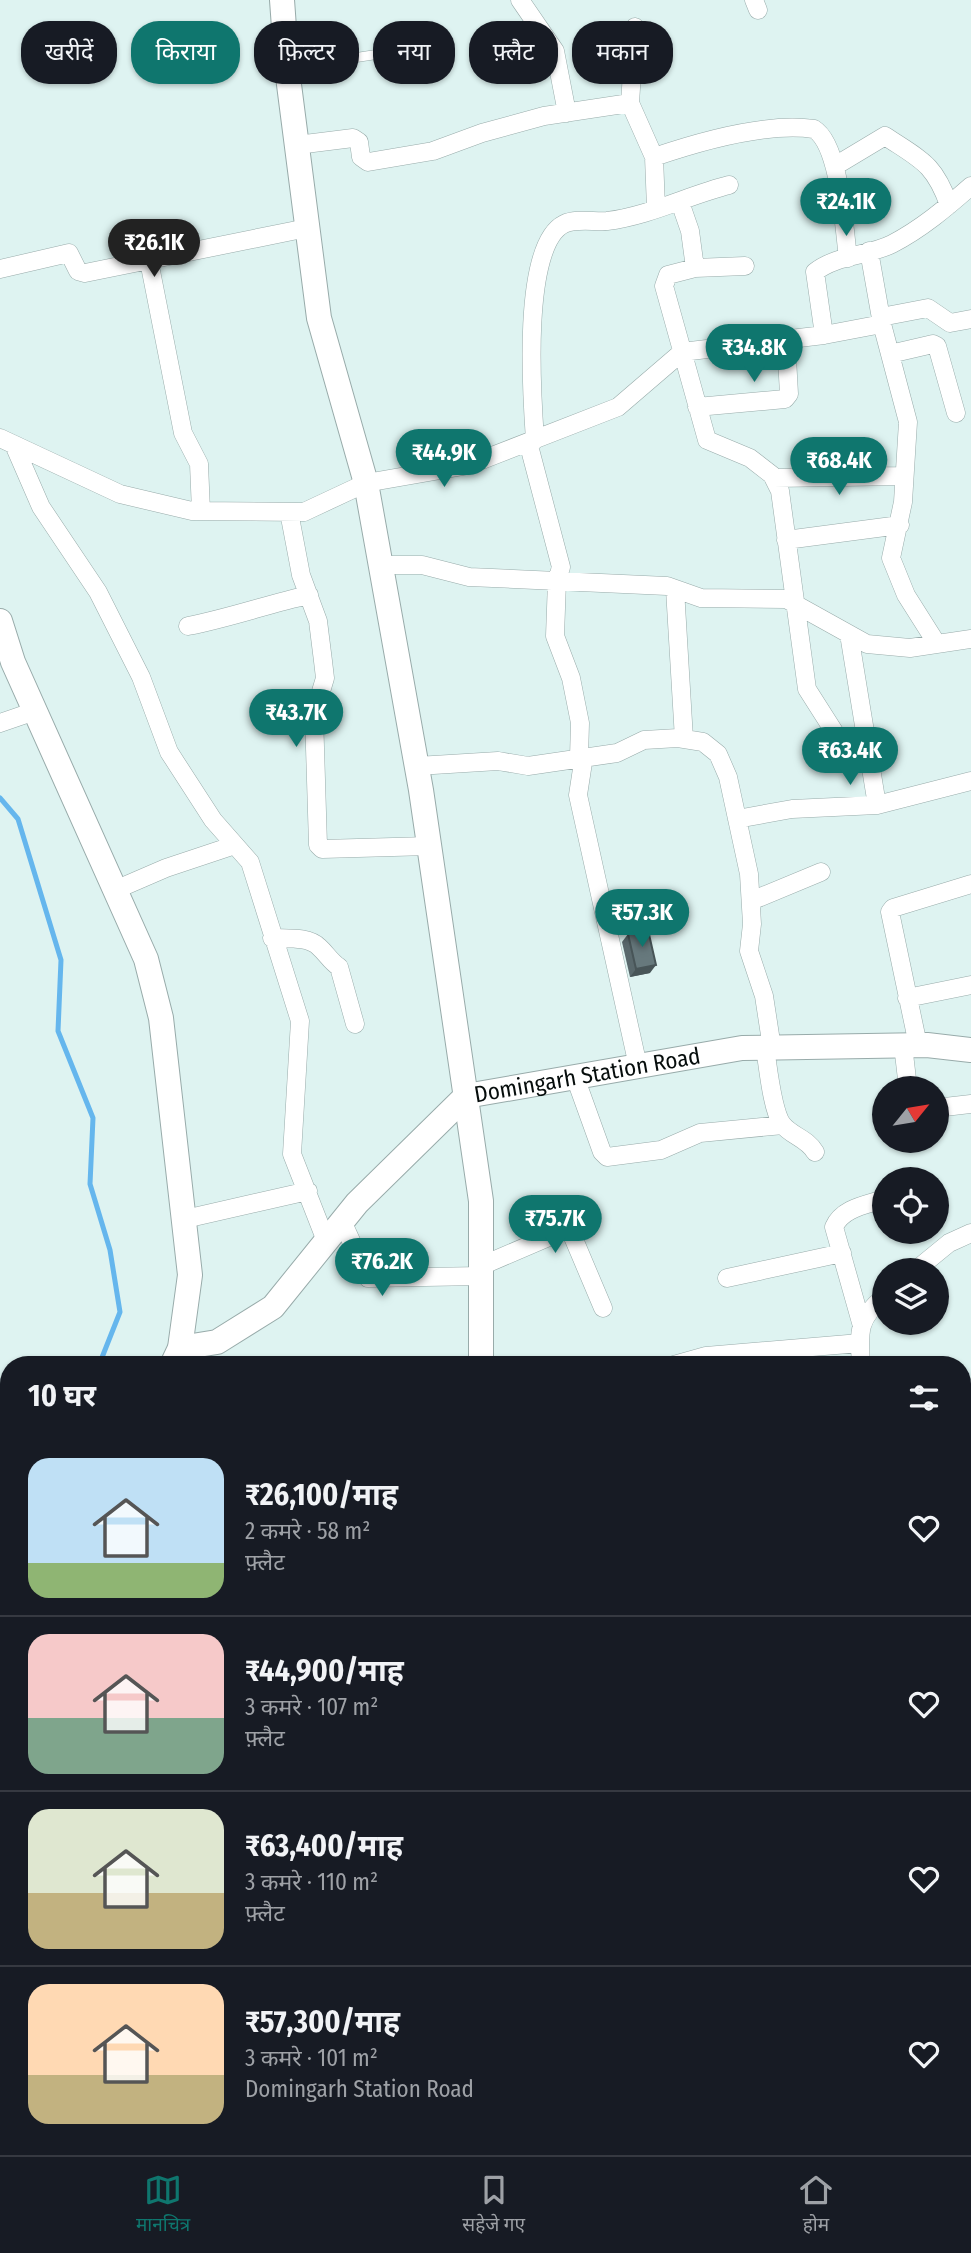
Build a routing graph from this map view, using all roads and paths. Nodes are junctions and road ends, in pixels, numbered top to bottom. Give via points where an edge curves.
1 (282, 0) edge
2 (520, 0) edge
3 (284, 21) edge
4 (289, 84) edge
5 (631, 84) edge
6 (630, 103) junction
7 (567, 113) junction
8 (297, 145) junction
9 (654, 157) junction
10 (835, 166) junction
11 (729, 185) dead end
12 (971, 186) edge
13 (680, 202) junction
14 (949, 205) junction
15 (656, 208) junction
16 (307, 228) junction
17 (869, 251) junction
18 (848, 258) junction
19 (149, 261) junction
20 (745, 266) dead end
21 (695, 268) junction
22 (0, 269) edge
23 (971, 319) edge
24 (881, 320) junction
25 (824, 335) junction
26 (786, 340) junction
27 (681, 352) junction
28 (890, 354) junction
29 (697, 407) junction
30 (956, 413) dead end
31 (7, 441) edge
32 (532, 441) junction
33 (905, 476) junction
34 (774, 478) junction
35 (366, 483) junction
36 (201, 511) junction
37 (289, 512) junction
38 (900, 525) junction
39 (786, 540) junction
40 (382, 565) junction
41 (557, 581) junction
42 (675, 589) junction
43 (309, 595) junction
44 (796, 605) junction
45 (0, 621) edge
46 (188, 626) dead end
47 (849, 634) junction
48 (971, 639) edge
49 (936, 644) junction
50 (35, 711) junction
51 (0, 723) edge
52 (835, 733) dead end
53 (684, 739) junction
54 (582, 757) junction
55 (417, 766) junction
56 (971, 781) edge
57 (877, 806) junction
58 (737, 819) junction
59 (235, 845) junction
60 (429, 846) junction
61 (821, 872) dead end
62 (971, 884) edge
63 (115, 890) junction
64 (751, 901) junction
65 (272, 939) junction
66 (971, 985) edge
67 (907, 998) junction
68 (355, 1024) dead end
69 (910, 1045) junction
70 (768, 1048) junction
71 (971, 1050) edge
72 (638, 1066) junction
73 (909, 1076) edge
74 (575, 1077) junction
75 (466, 1096) junction
76 (971, 1104) edge
77 (949, 1107) edge
78 (783, 1125) junction
79 (815, 1152) dead end
80 (308, 1191) junction
81 (872, 1203) edge
82 (185, 1219) junction
83 (342, 1221) junction
84 (971, 1233) edge
85 (326, 1241) junction
86 (842, 1253) junction
87 (931, 1258) edge
88 (481, 1271) junction
89 (727, 1278) dead end
90 (872, 1307) edge
91 (603, 1308) dead end
92 (861, 1335) junction
93 (176, 1356) edge
94 (179, 1356) edge
95 (481, 1356) edge
96 (712, 1356) edge
97 (861, 1356) edge

1 - 3 street
2 - 7 street via 555,51
4 - 8 street
5 - 6 street
6 - 7 street
6 - 9 street
7 - 8 street via 482,133 433,151 368,162 353,138
8 - 16 street
9 - 10 street via 758,131 809,128 818,132
9 - 15 street
10 - 14 street via 885,136 929,165 938,175
10 - 18 street
11 - 13 street
12 - 14 street
13 - 15 street
13 - 21 street
14 - 17 street via 890,245
15 - 32 street via 607,221 565,223 552,239 533,291
16 - 19 street
16 - 35 street via 319,318
17 - 18 street
17 - 24 street
18 - 25 street via 815,272
19 - 22 street via 80,274 69,253
19 - 36 street via 183,433 199,464
20 - 21 street
21 - 27 street via 664,280
23 - 24 street via 950,323 928,308
24 - 25 street
24 - 28 street
25 - 26 street
26 - 27 street
26 - 29 street via 789,394 785,399
27 - 29 street
27 - 32 street via 618,407
28 - 30 street via 937,346
28 - 33 street via 908,422
29 - 34 street via 707,440 750,457
31 - 36 street via 120,495
31 - 59 street via 41,508 98,592 169,752
32 - 35 street via 469,465
32 - 41 street via 561,567
33 - 34 street
33 - 38 street
34 - 39 street
35 - 37 street via 303,512
35 - 40 street
36 - 37 street
37 - 43 street
38 - 39 street
38 - 49 street via 891,558
39 - 44 street
40 - 41 street via 422,565 469,577
40 - 55 street
41 - 42 street
41 - 54 street via 555,636 570,678
42 - 44 street via 701,598 786,598
42 - 53 street
43 - 46 street
43 - 60 street via 318,621 325,678 314,715 318,845 322,849
44 - 47 street
44 - 52 street via 807,689
45 - 50 street
47 - 49 street via 867,644 910,648
47 - 57 street
48 - 49 street
50 - 51 street
50 - 63 street
53 - 54 street via 644,740 617,753
53 - 58 street via 703,742 718,754
54 - 55 street via 528,766 498,761
54 - 72 street via 578,795
55 - 60 street
56 - 57 street
57 - 58 street via 792,808
58 - 64 street
59 - 63 street
59 - 65 street via 250,862
60 - 75 street
61 - 64 street
62 - 67 street via 890,912
63 - 82 street via 146,960 160,1018
64 - 70 street via 749,951 764,996
65 - 68 street via 314,944 339,967
65 - 80 street via 300,1021 292,1154
66 - 67 street
67 - 69 street
69 - 70 street, Domingarh Station Road
69 - 71 street, Domingarh Station Road
69 - 73 street
70 - 72 street, Domingarh Station Road via 742,1048
70 - 78 street
72 - 74 street, Domingarh Station Road
74 - 75 street, Domingarh Station Road
74 - 78 street via 607,1157 661,1150 700,1133
75 - 83 street, Domingarh Station Road
75 - 88 street via 481,1201
76 - 77 street
78 - 79 street
80 - 82 street
80 - 85 street
81 - 86 street via 837,1220 834,1227
82 - 93 street via 190,1275
83 - 85 street, Domingarh Station Road
83 - 88 street via 368,1278
84 - 87 street
85 - 94 street, Domingarh Station Road via 273,1307 217,1342
86 - 89 street
86 - 92 street
88 - 91 street via 570,1230
88 - 95 street
90 - 92 street via 866,1312
92 - 96 street
92 - 97 street

